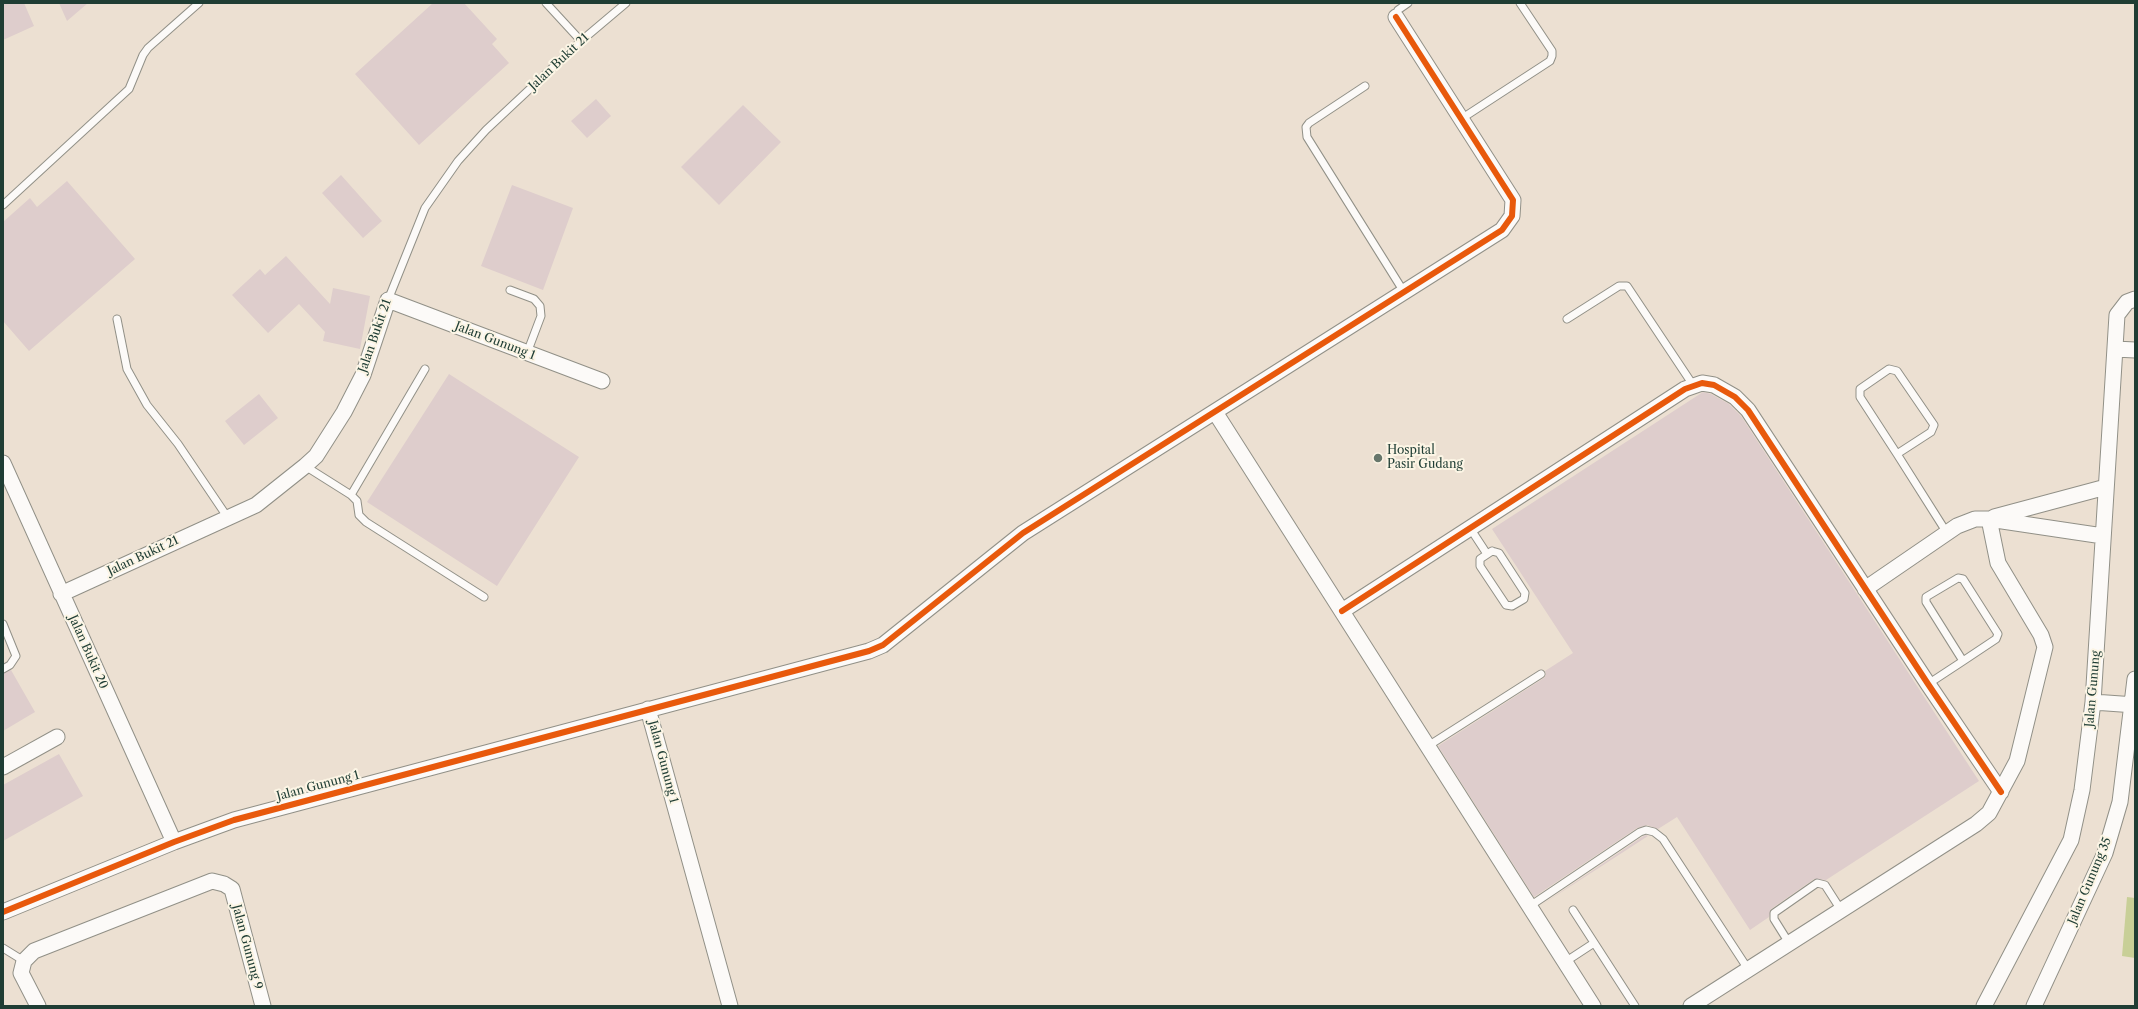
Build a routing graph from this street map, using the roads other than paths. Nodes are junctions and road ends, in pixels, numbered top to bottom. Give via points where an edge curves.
1 (199, 3) edge
2 (546, 3) edge
3 (626, 3) edge
4 (1408, 3) edge
5 (1520, 3) edge
6 (1396, 17) joint
7 (581, 41) junction
8 (1365, 86) dead end
9 (1461, 119) junction
10 (3, 205) edge
11 (510, 290) dead end
12 (1404, 292) junction
13 (2135, 299) edge
14 (388, 300) junction
15 (117, 319) dead end
16 (1567, 319) dead end
17 (2115, 349) junction
18 (2135, 350) edge
19 (527, 354) junction
20 (425, 369) dead end
21 (602, 381) dead end
22 (1693, 385) junction
23 (1215, 412) junction
24 (1897, 454) junction
25 (3, 463) edge
26 (305, 466) junction
27 (2106, 487) junction
28 (351, 495) junction
29 (228, 518) junction
30 (1989, 519) junction
31 (1470, 528) junction
32 (1947, 533) junction
33 (2103, 536) junction
34 (1487, 554) junction
35 (1865, 589) junction
36 (61, 594) junction
37 (484, 597) dead end
38 (1342, 611) junction
39 (3, 624) edge
40 (1963, 660) junction
41 (3, 669) edge
42 (1541, 674) dead end
43 (2135, 679) edge
44 (1928, 684) junction
45 (2093, 702) junction
46 (2134, 705) edge
47 (648, 709) junction
48 (57, 738) dead end
49 (1428, 746) junction
50 (3, 767) edge
51 (2001, 792) junction
52 (174, 842) junction
53 (1530, 906) junction
54 (1573, 910) dead end
55 (1841, 910) junction
56 (3, 912) edge
57 (1594, 943) junction
58 (1789, 943) junction
59 (3, 948) edge
60 (1565, 962) junction
61 (22, 967) junction
62 (1748, 969) junction
63 (260, 1005) edge
64 (38, 1006) edge
65 (730, 1006) edge
66 (1593, 1006) edge
67 (1635, 1006) edge
68 (1691, 1006) edge
69 (1984, 1006) edge
70 (2034, 1006) edge

1 - 10 lane via 143,54 129,89
2 - 7 lane
3 - 7 lane, Jalan Bukit 21
4 - 6 lane via 1398,10
5 - 9 lane via 1552,51 1550,61
6 - 9 street
7 - 14 lane, Jalan Bukit 21 via 486,130 458,161 425,208
8 - 12 lane via 1309,123 1306,127 1307,137
9 - 12 street via 1513,200 1512,216 1502,230
11 - 19 lane via 534,299 540,306 540,316
12 - 23 street
13 - 17 street, Jalan Gunung via 2127,302 2117,315
14 - 19 street, Jalan Gunung 1
14 - 26 street, Jalan Bukit 21 via 362,375 344,412 316,456
15 - 29 lane via 128,369 147,404 178,444
16 - 22 lane via 1619,286 1627,286
17 - 18 street
17 - 27 street, Jalan Gunung
19 - 21 street, Jalan Gunung 1
20 - 28 lane
22 - 31 street
22 - 35 street via 1714,385 1735,397 1748,410
23 - 38 street
23 - 47 street via 1023,532 883,645 869,651
24 - 24 lane via 1859,393 1860,389 1889,369 1897,371 1934,425 1931,432
24 - 32 lane
25 - 36 street, Jalan Bukit 20
26 - 28 lane
26 - 29 street, Jalan Bukit 21 via 256,505
27 - 30 street
27 - 33 street, Jalan Gunung
28 - 37 lane via 357,501 359,515 366,522
29 - 36 street, Jalan Bukit 21
30 - 32 street via 1965,521
30 - 33 street
30 - 51 street via 1998,563 2041,634 2045,648 2017,761
31 - 34 lane
31 - 38 street
32 - 35 street
33 - 45 street, Jalan Gunung
34 - 34 lane via 1492,551 1499,553 1525,593 1524,599 1512,606 1506,605 1480,566 1480,559
35 - 44 street
36 - 52 street, Jalan Bukit 20
38 - 49 street
39 - 41 lane via 16,656 10,665
40 - 40 lane via 1996,639 1998,634 1963,579 1958,578 1926,597 1926,602
40 - 44 lane
42 - 49 lane
43 - 46 street, Jalan Gunung 35
44 - 51 street
45 - 46 street
45 - 69 street, Jalan Gunung via 2082,790 2071,840
46 - 70 street, Jalan Gunung 35 via 2120,802 2105,853
47 - 52 street, Jalan Gunung 1 via 234,820
47 - 65 street, Jalan Gunung 1
48 - 50 street
49 - 53 street
51 - 55 street via 1989,813 1976,824
52 - 56 street, Jalan Gunung 1
53 - 60 street
53 - 62 lane via 1640,832 1654,832 1663,839
54 - 57 lane
55 - 58 street
55 - 58 lane via 1825,885 1817,883 1774,913 1774,919
57 - 60 lane
57 - 67 lane
58 - 62 street
59 - 61 lane
60 - 66 street
61 - 63 street, Jalan Gunung 9 via 34,951 212,882 224,884 232,889
61 - 64 street
62 - 68 street

